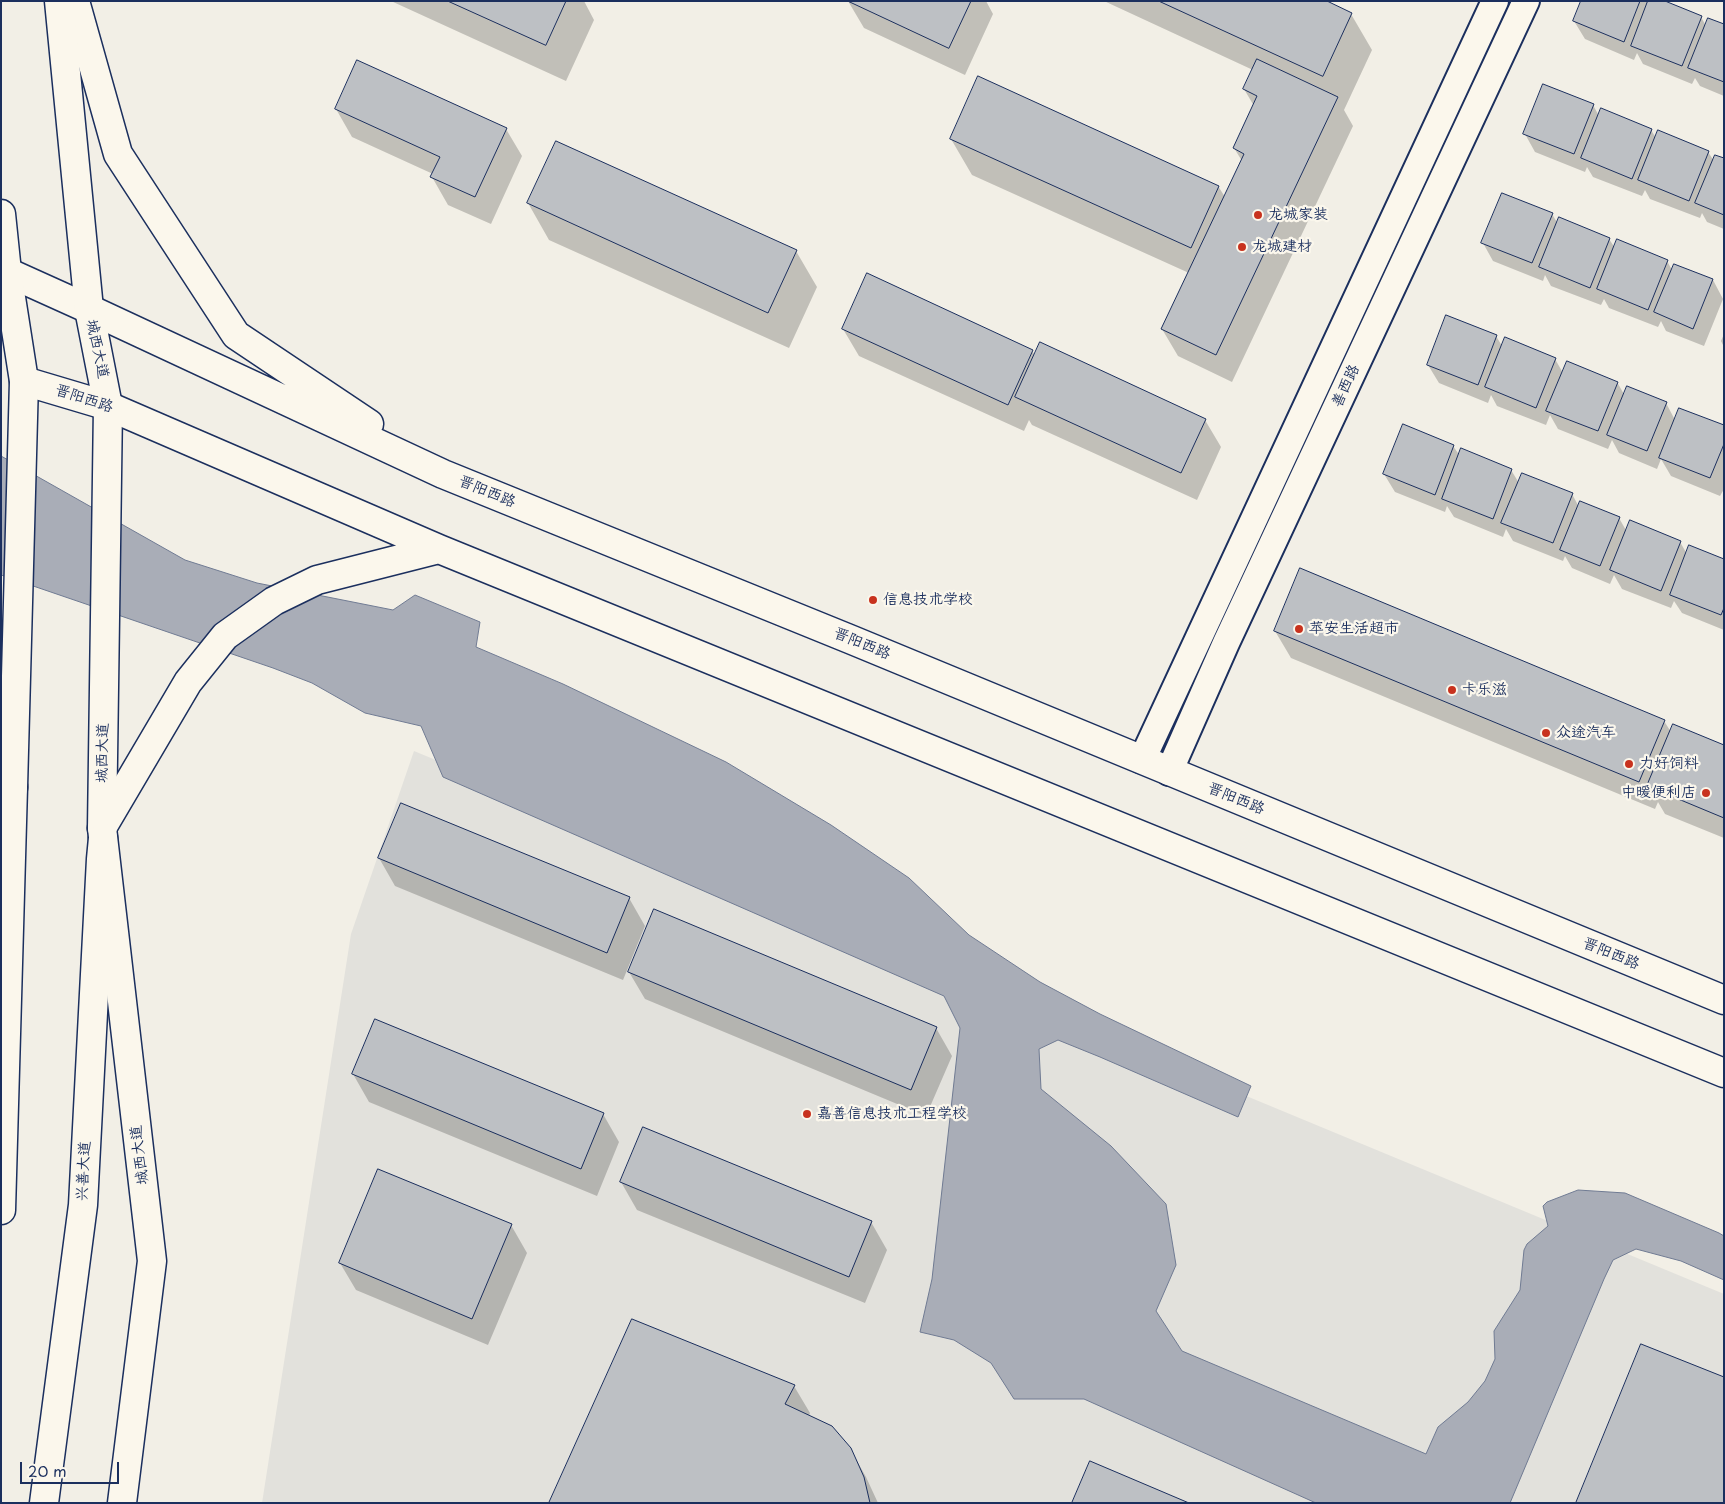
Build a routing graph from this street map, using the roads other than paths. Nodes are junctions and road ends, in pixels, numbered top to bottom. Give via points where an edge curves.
1 (59, 1) edge
2 (75, 1) edge
3 (1495, 1) edge
4 (1526, 1) edge
5 (1, 214) edge
6 (7, 272) junction
7 (88, 308) junction
8 (24, 381) junction
9 (108, 406) junction
10 (443, 474) junction
11 (439, 549) junction
12 (1142, 760) junction
13 (1169, 772) junction
14 (13, 787) junction
15 (103, 833) junction
16 (1, 856) edge
17 (1724, 1000) edge
18 (1724, 1073) edge
19 (2, 1201) edge
20 (44, 1503) edge
21 (122, 1503) edge

1 - 7 main road, 城西大道
2 - 10 main road via 118,154 236,335
3 - 12 street, 善西路
4 - 13 street, 善西路
5 - 6 main road
6 - 7 main road, 晋阳西路
6 - 8 main road
7 - 9 main road, 城西大道
7 - 10 main road, 晋阳西路
8 - 9 main road, 晋阳西路
8 - 14 main road
9 - 11 main road, 晋阳西路
9 - 15 main road, 城西大道
10 - 12 main road, 晋阳西路
11 - 15 main road via 317,580 274,601 225,636 188,682
11 - 18 main road, 晋阳西路
12 - 13 main road, 晋阳西路
13 - 17 main road, 晋阳西路
14 - 16 main road
14 - 19 main road
15 - 20 main road, 兴善大道 via 83,1205
15 - 21 main road, 城西大道 via 152,1261

